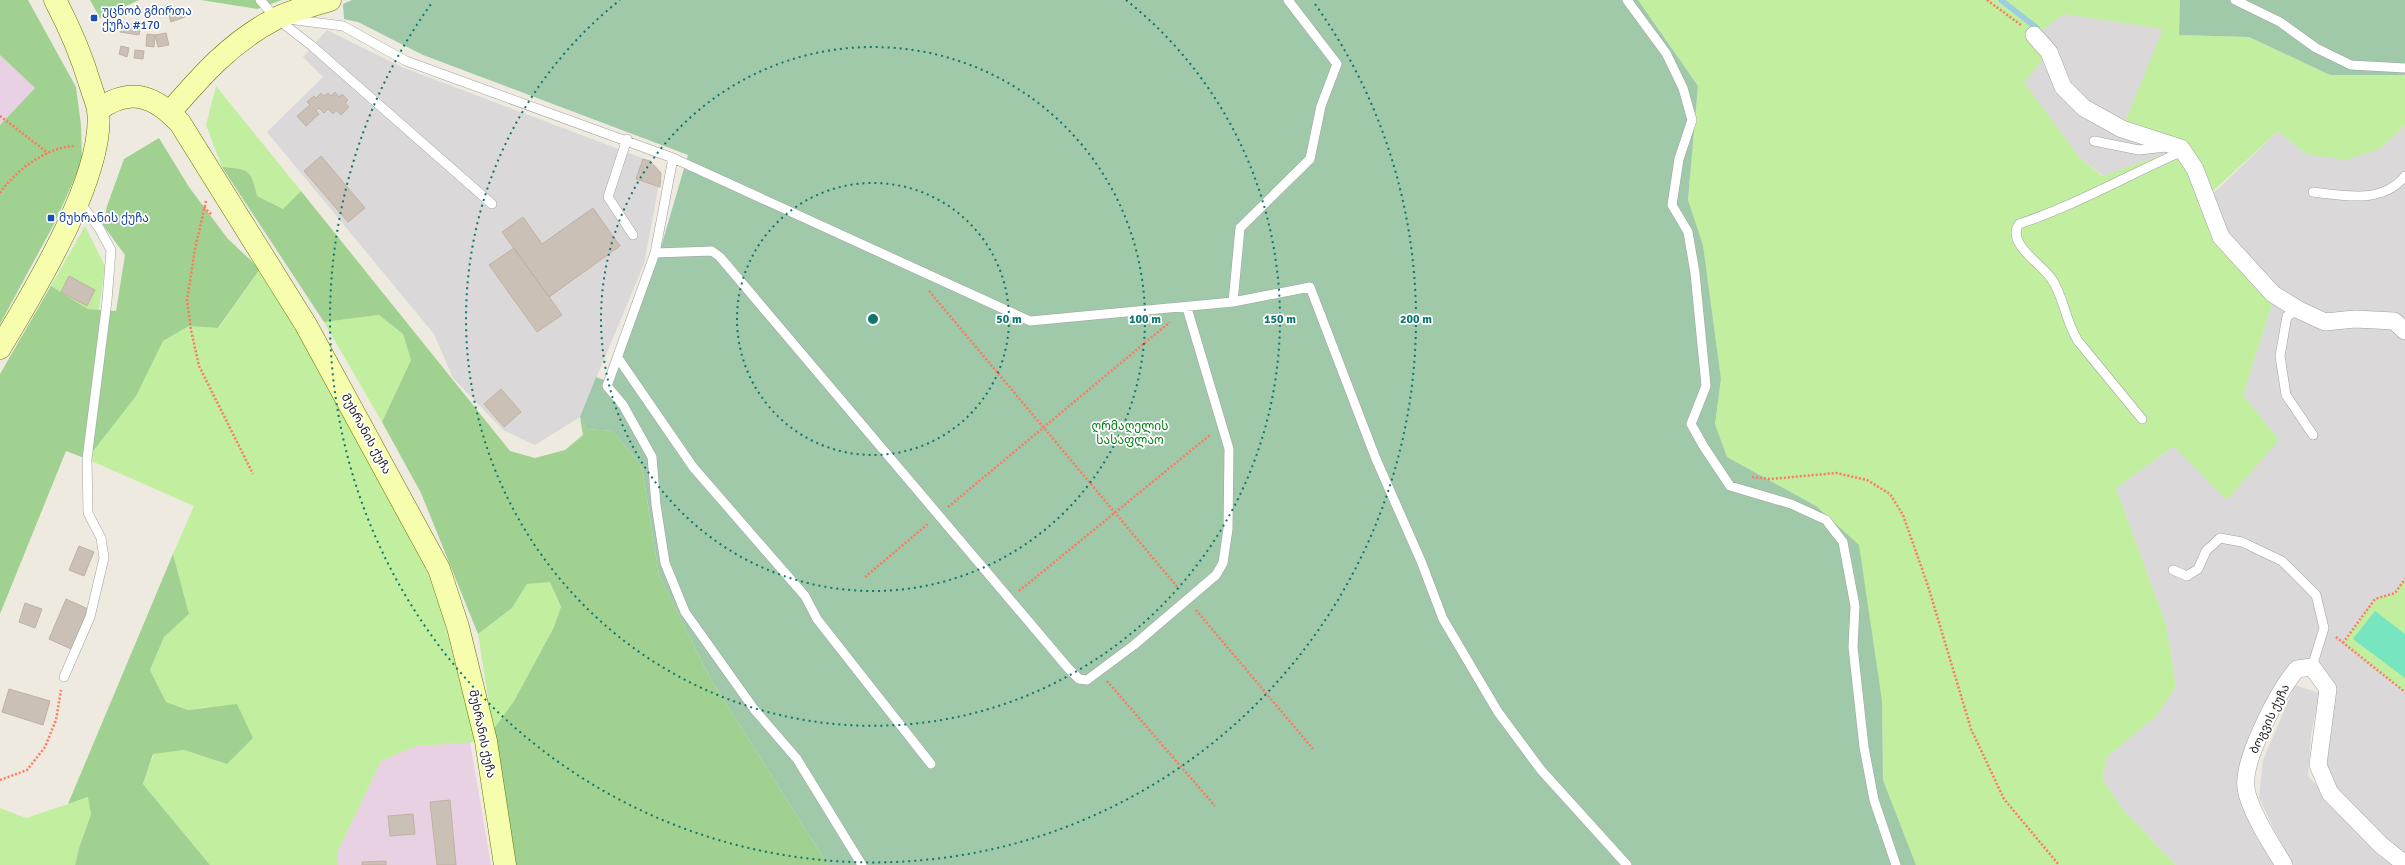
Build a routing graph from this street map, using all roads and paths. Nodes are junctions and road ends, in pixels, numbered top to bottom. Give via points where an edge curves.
1 (55, 0) edge
2 (260, 0) edge
3 (330, 0) edge
4 (1288, 0) edge
5 (1626, 0) edge
6 (1987, 0) edge
7 (2235, 0) edge
8 (276, 18) junction
9 (2034, 35) joint
10 (2405, 68) edge
11 (98, 110) junction
12 (170, 112) junction
13 (0, 116) edge
14 (627, 139) junction
15 (2094, 141) dead end
16 (2180, 148) junction
17 (96, 150) junction
18 (49, 154) junction
19 (673, 158) junction
20 (212, 176) junction
21 (2405, 176) edge
22 (2313, 192) dead end
23 (0, 193) edge
24 (78, 200) junction
25 (492, 204) dead end
26 (633, 235) dead end
27 (655, 253) junction
28 (909, 266) junction
29 (1233, 302) junction
30 (1187, 308) junction
31 (2299, 310) junction
32 (2405, 331) edge
33 (0, 348) edge
34 (618, 358) junction
35 (2142, 418) dead end
36 (1222, 426) junction
37 (1044, 427) junction
38 (2313, 435) dead end
39 (1721, 473) junction
40 (253, 474) dead end
41 (1115, 513) junction
42 (938, 515) junction
43 (2173, 570) dead end
44 (865, 577) dead end
45 (2405, 579) edge
46 (1009, 599) junction
47 (1187, 600) junction
48 (2324, 628) junction
49 (2343, 643) junction
50 (2312, 667) junction
51 (1099, 672) junction
52 (64, 677) joint
53 (2405, 692) edge
54 (1312, 749) dead end
55 (931, 764) dead end
56 (0, 780) edge
57 (1215, 806) dead end
58 (2405, 864) edge
59 (505, 865) edge
60 (862, 865) edge
61 (1627, 865) edge
62 (1896, 865) edge
63 (2059, 865) edge
64 (2284, 865) edge

1 - 11 street via 81,54
2 - 8 lane
3 - 8 street
4 - 29 lane via 1337,64 1320,106 1310,159 1240,228
5 - 39 lane via 1666,53 1683,88 1692,120 1679,159 1672,205 1688,232 1695,273 1706,386 1691,424
6 - 9 path
7 - 10 lane via 2280,22 2316,48 2351,65
8 - 12 street via 237,41
8 - 14 lane via 344,26 406,61
8 - 25 lane via 312,46
9 - 16 street via 2049,52 2064,88 2084,108 2122,129
11 - 12 street, მუხრანის ქუჩა via 112,100 136,96 159,104
11 - 17 street
12 - 20 street, მუხრანის ქუჩა via 180,123
13 - 18 path
14 - 19 lane
14 - 26 lane via 608,198
15 - 16 lane via 2139,150
16 - 31 street via 2195,169 2222,237 2273,294
16 - 35 lane via 2070,205 2019,224 2015,229 2016,239 2051,279 2069,328
17 - 18 path via 73,146
17 - 24 street
18 - 23 path via 26,164
19 - 27 lane
19 - 28 lane
20 - 40 path via 194,249 187,300 191,330 200,366
20 - 59 street, მუხრანის ქუჩა via 306,325 439,569 458,627 486,741
21 - 22 lane via 2398,185 2375,195 2350,197
24 - 33 street via 40,280
24 - 52 lane via 99,228 110,250 107,301 87,458 88,513 101,538 104,558 90,617
27 - 34 lane
27 - 42 lane via 712,251 720,257
28 - 30 lane via 1030,321
28 - 37 path
29 - 30 lane
29 - 61 lane via 1310,287 1376,460 1421,561 1443,619 1498,712 1541,770
30 - 36 lane
30 - 37 path
31 - 32 street via 2325,322 2355,319 2394,321
31 - 38 lane via 2288,316 2280,356 2286,395
34 - 55 lane via 693,466 805,596 817,619
34 - 60 lane via 607,386 623,405 652,458 665,563 685,612 754,709 797,759
36 - 41 path
36 - 47 lane via 1228,449 1228,530 1223,563 1216,575
37 - 41 path
37 - 42 path
39 - 62 lane via 1730,486 1791,504 1826,520 1843,542 1855,606 1853,647 1864,747 1874,800
39 - 63 path via 1772,479 1836,473 1867,480 1890,494 1903,515 1911,536 1971,729 2004,799
41 - 46 path
41 - 47 path
42 - 44 path
42 - 46 lane
43 - 48 lane via 2187,576 2198,569 2206,551 2220,538 2242,542 2282,561 2316,595
45 - 49 path via 2395,593 2375,599
46 - 51 lane via 1079,678 1087,680
47 - 51 lane
47 - 54 path
48 - 49 path
48 - 50 lane
49 - 53 path
50 - 58 street via 2328,689 2318,765 2330,793 2381,845
50 - 64 street, ბოგვის ქუჩა via 2297,669 2279,695 2251,757 2246,788 2257,818
51 - 57 path
52 - 56 path via 56,720 45,747 27,770

